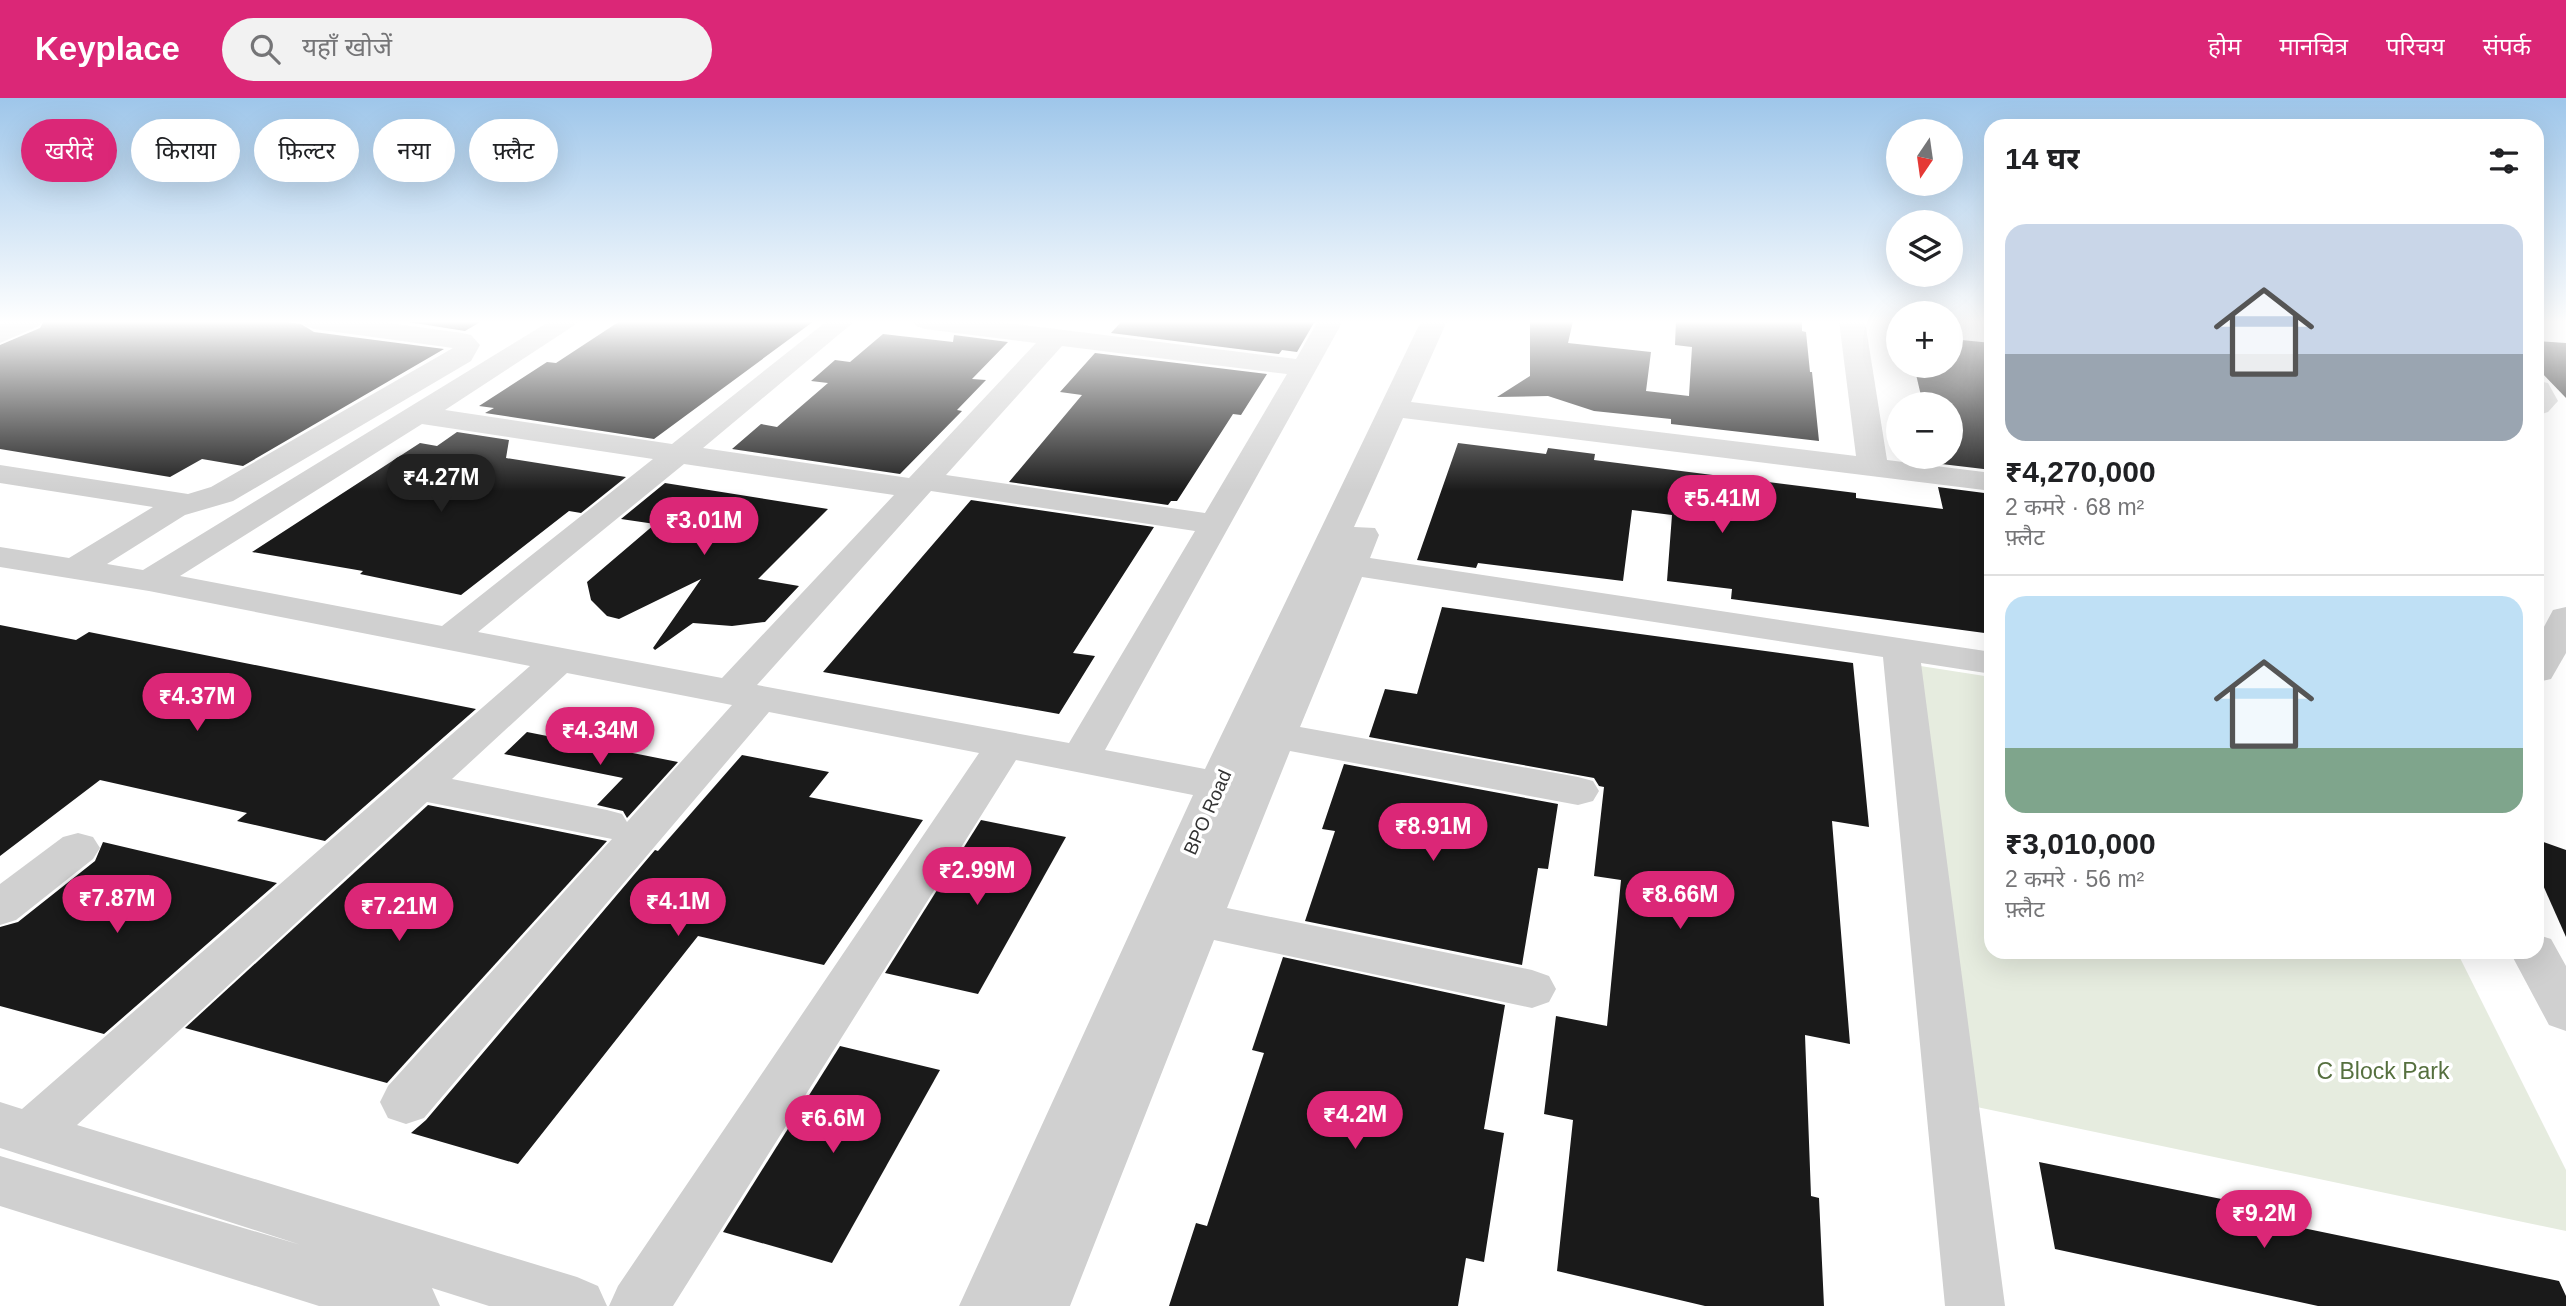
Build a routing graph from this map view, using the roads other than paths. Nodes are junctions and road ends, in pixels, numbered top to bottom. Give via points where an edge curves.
1 (423, 377) edge
2 (478, 377) edge
3 (773, 377) edge
4 (1019, 377) edge
5 (1299, 377) edge
6 (1416, 377) edge
7 (1424, 377) edge
8 (1860, 377) edge
9 (1406, 409) junction
10 (418, 415) junction
11 (679, 453) junction
12 (1873, 468) junction
13 (0, 474) edge
14 (1984, 481) edge
15 (920, 485) junction
16 (187, 503) junction
17 (1215, 524) junction
18 (0, 557) edge
19 (1337, 562) junction
20 (75, 569) junction
21 (149, 581) junction
22 (2566, 618) edge
23 (449, 638) junction
24 (1901, 649) junction
25 (559, 660) junction
26 (2544, 660) edge
27 (1984, 662) edge
28 (745, 695) junction
29 (1276, 736) junction
30 (1005, 745) junction
31 (1080, 759) junction
32 (418, 786) junction
33 (1235, 789) junction
34 (1578, 791) dead end
35 (607, 825) dead end
36 (78, 848) dead end
37 (0, 908) edge
38 (1199, 919) junction
39 (2546, 961) edge
40 (1532, 989) dead end
41 (2566, 1011) edge
42 (406, 1102) dead end
43 (15, 1130) edge
44 (0, 1181) edge
45 (410, 1306) edge
46 (578, 1306) edge
47 (639, 1306) edge
48 (989, 1306) edge
49 (1040, 1306) edge
50 (1975, 1306) edge

1 - 16 street via 222,494
2 - 10 street
3 - 11 street
4 - 15 street
5 - 17 street
6 - 9 street, BPO Road
7 - 9 street, BPO Road
8 - 12 street
9 - 12 street
9 - 19 street, BPO Road
10 - 11 street
10 - 21 street
11 - 15 street
11 - 23 street
12 - 14 street
13 - 16 street
15 - 17 street
15 - 28 street
16 - 20 street
17 - 31 street
18 - 20 street
19 - 24 street
19 - 29 street, BPO Road
19 - 33 street, BPO Road
20 - 21 street
21 - 23 street
22 - 26 street
23 - 25 street
24 - 27 street
24 - 50 street
25 - 28 street
25 - 32 street
28 - 30 street
28 - 42 street
29 - 33 street, BPO Road
29 - 34 street
30 - 31 street
30 - 47 street
31 - 33 street
32 - 35 street
32 - 43 street
33 - 38 street, BPO Road
33 - 48 street, BPO Road
36 - 37 street
38 - 40 street
38 - 49 street, BPO Road
39 - 41 street
43 - 46 street
44 - 45 street

